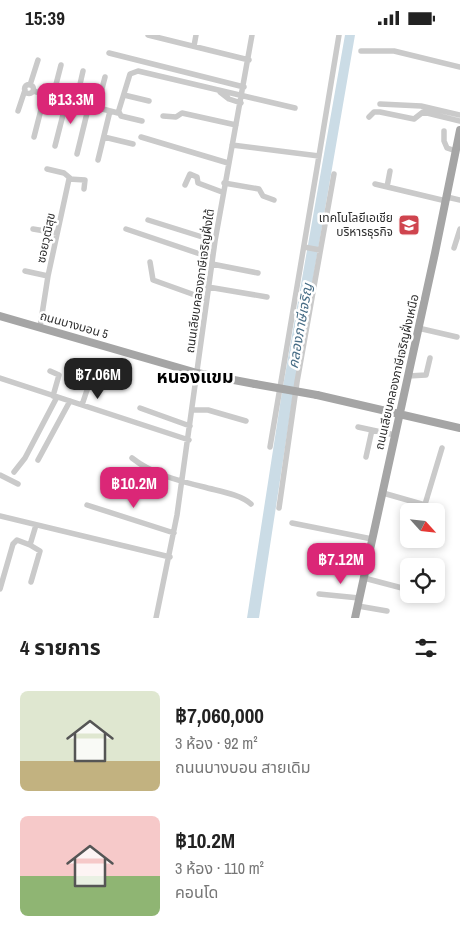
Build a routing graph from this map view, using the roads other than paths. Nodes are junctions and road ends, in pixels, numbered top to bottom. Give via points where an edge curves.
1 (148, 35) edge
2 (196, 35) edge
3 (252, 35) edge
4 (339, 35) edge
5 (194, 46) junction
6 (361, 51) dead end
7 (109, 53) dead end
8 (38, 60) dead end
9 (248, 60) junction
10 (61, 65) dead end
11 (460, 67) edge
12 (83, 71) dead end
13 (105, 77) dead end
14 (244, 87) junction
15 (32, 88) junction
16 (45, 93) junction
17 (124, 95) junction
18 (53, 96) junction
19 (67, 99) junction
20 (241, 99) junction
21 (149, 101) dead end
22 (76, 102) junction
23 (380, 104) dead end
24 (89, 105) junction
25 (97, 107) junction
26 (295, 108) dead end
27 (18, 111) dead end
28 (110, 111) junction
29 (119, 113) junction
30 (460, 115) edge
31 (163, 116) dead end
32 (369, 117) dead end
33 (142, 121) dead end
34 (460, 121) edge
35 (236, 125) junction
36 (444, 131) dead end
37 (459, 135) edge
38 (34, 137) dead end
39 (104, 137) junction
40 (141, 137) dead end
41 (134, 144) dead end
42 (232, 145) junction
43 (56, 146) dead end
44 (456, 151) junction
45 (77, 154) dead end
46 (319, 156) junction
47 (98, 161) dead end
48 (228, 163) junction
49 (48, 169) dead end
50 (390, 171) dead end
51 (334, 174) dead end
52 (70, 178) junction
53 (224, 183) junction
54 (374, 184) dead end
55 (185, 185) dead end
56 (387, 187) junction
57 (84, 189) dead end
58 (222, 192) junction
59 (446, 199) junction
60 (274, 200) dead end
61 (460, 200) edge
62 (148, 220) dead end
63 (33, 229) dead end
64 (126, 229) dead end
65 (57, 233) junction
66 (459, 233) edge
67 (215, 241) junction
68 (305, 247) junction
69 (454, 247) dead end
70 (319, 250) junction
71 (150, 261) dead end
72 (212, 261) junction
73 (25, 271) dead end
74 (258, 273) dead end
75 (48, 276) junction
76 (208, 287) junction
77 (267, 297) dead end
78 (206, 299) junction
79 (0, 316) edge
80 (40, 327) junction
81 (418, 328) junction
82 (457, 337) dead end
83 (430, 358) dead end
84 (94, 369) dead end
85 (50, 371) dead end
86 (198, 373) junction
87 (408, 376) junction
88 (0, 378) edge
89 (55, 396) junction
90 (70, 401) junction
91 (82, 405) junction
92 (140, 408) dead end
93 (193, 410) junction
94 (399, 413) junction
95 (246, 421) dead end
96 (190, 426) junction
97 (358, 427) dead end
98 (460, 428) edge
99 (372, 430) junction
100 (394, 435) junction
101 (189, 441) junction
102 (270, 447) dead end
103 (442, 449) dead end
104 (366, 457) dead end
105 (132, 458) dead end
106 (38, 460) dead end
107 (14, 472) dead end
108 (0, 475) edge
109 (183, 482) junction
110 (18, 484) dead end
111 (382, 493) junction
112 (410, 503) edge
113 (426, 503) edge
114 (252, 504) dead end
115 (87, 505) dead end
116 (279, 508) dead end
117 (0, 515) edge
118 (292, 523) dead end
119 (36, 525) junction
120 (174, 533) junction
121 (372, 539) junction
122 (30, 545) junction
123 (170, 557) junction
124 (310, 558) dead end
125 (364, 575) junction
126 (31, 582) dead end
127 (400, 587) edge
128 (0, 589) edge
129 (319, 594) dead end
130 (358, 602) junction
131 (387, 611) dead end
132 (156, 618) edge
133 (355, 618) edge

1 - 5 street
2 - 5 street
3 - 9 street, ถนนเลียบคลองภาษีเจริญฝั่งใต้
4 - 46 street
5 - 9 street
6 - 11 street via 394,51
7 - 14 street
8 - 15 street
9 - 14 street, ถนนเลียบคลองภาษีเจริญฝั่งใต้
10 - 18 street
12 - 22 street
13 - 25 street
14 - 20 street, ถนนเลียบคลองภาษีเจริญฝั่งใต้
15 - 16 street
15 - 27 street via 26,86
16 - 18 street
16 - 38 street
17 - 20 street via 130,74 134,71
17 - 21 street
17 - 29 street
18 - 19 street
19 - 22 street
19 - 43 street
20 - 26 street
20 - 35 street, ถนนเลียบคลองภาษีเจริญฝั่งใต้
22 - 24 street
23 - 30 street via 421,106
24 - 25 street
24 - 45 street
25 - 28 street
28 - 29 street
28 - 39 street
29 - 33 street via 120,116
31 - 35 street via 176,117 182,113
32 - 34 street via 374,112 414,119 423,112
35 - 42 street, ถนนเลียบคลองภาษีเจริญฝั่งใต้
36 - 44 street via 448,148
37 - 44 main road, ถนนเลียบคลองภาษีเจริญฝั่งเหนือ
39 - 41 street
39 - 47 street
40 - 48 street
42 - 46 street
42 - 48 street, ถนนเลียบคลองภาษีเจริญฝั่งใต้
44 - 59 main road, ถนนเลียบคลองภาษีเจริญฝั่งเหนือ
46 - 68 street
48 - 53 street, ถนนเลียบคลองภาษีเจริญฝั่งใต้
49 - 52 street
50 - 56 street
51 - 70 street
52 - 57 street via 85,180
52 - 65 street, ซอยวุฒิสุข
53 - 58 street, ถนนเลียบคลองภาษีเจริญฝั่งใต้
53 - 60 street via 259,189 263,196
54 - 56 street
55 - 58 street via 190,174 197,177 198,183
56 - 59 street
58 - 67 street, ถนนเลียบคลองภาษีเจริญฝั่งใต้
59 - 61 street
59 - 81 main road, ถนนเลียบคลองภาษีเจริญฝั่งเหนือ
62 - 67 street
63 - 65 street
64 - 72 street
65 - 75 street, ซอยวุฒิสุข
66 - 69 street
67 - 72 street, ถนนเลียบคลองภาษีเจริญฝั่งใต้
68 - 70 street
68 - 102 street
70 - 116 street
71 - 78 street via 153,280
72 - 74 street
72 - 76 street, ถนนเลียบคลองภาษีเจริญฝั่งใต้
73 - 75 street
75 - 80 street, ซอยวุฒิสุข
76 - 77 street
76 - 78 street, ถนนเลียบคลองภาษีเจริญฝั่งใต้
78 - 86 street, ถนนเลียบคลองภาษีเจริญฝั่งใต้
79 - 80 main road, ถนนบางบอน 5
80 - 86 main road, ถนนบางบอน 5
81 - 82 street
81 - 87 main road, ถนนเลียบคลองภาษีเจริญฝั่งเหนือ
83 - 87 street via 426,375
84 - 91 street
85 - 89 street via 59,375
86 - 93 street, ถนนเลียบคลองภาษีเจริญฝั่งใต้
86 - 94 main road, ถนนบางบอน 5, bridge
87 - 94 main road, ถนนเลียบคลองภาษีเจริญฝั่งเหนือ
88 - 89 street
89 - 90 street
89 - 107 street via 25,458
90 - 91 street
90 - 106 street
91 - 101 street
92 - 96 street
93 - 95 street via 208,410
93 - 96 street, ถนนเลียบคลองภาษีเจริญฝั่งใต้
94 - 98 main road, ถนนบางบอน 5
94 - 100 main road, ถนนเลียบคลองภาษีเจริญฝั่งเหนือ
96 - 101 street, ถนนเลียบคลองภาษีเจริญฝั่งใต้
97 - 99 street
99 - 100 street
99 - 104 street
100 - 111 main road, ถนนเลียบคลองภาษีเจริญฝั่งเหนือ
101 - 109 street, ถนนเลียบคลองภาษีเจริญฝั่งใต้
103 - 113 street
105 - 109 street via 146,468
108 - 110 street
109 - 114 street via 223,492
109 - 120 street, ถนนเลียบคลองภาษีเจริญฝั่งใต้
111 - 112 street
111 - 121 main road, ถนนเลียบคลองภาษีเจริญฝั่งเหนือ
115 - 120 street
117 - 119 street
118 - 121 street
119 - 122 street
119 - 123 street
120 - 123 street, ถนนเลียบคลองภาษีเจริญฝั่งใต้
121 - 125 main road, ถนนเลียบคลองภาษีเจริญฝั่งเหนือ
122 - 126 street via 40,553
122 - 128 street via 18,541 13,544
123 - 132 street, ถนนเลียบคลองภาษีเจริญฝั่งใต้
124 - 125 street
125 - 127 street
125 - 130 main road, ถนนเลียบคลองภาษีเจริญฝั่งเหนือ
129 - 130 street
130 - 131 street
130 - 133 main road, ถนนเลียบคลองภาษีเจริญฝั่งเหนือ

